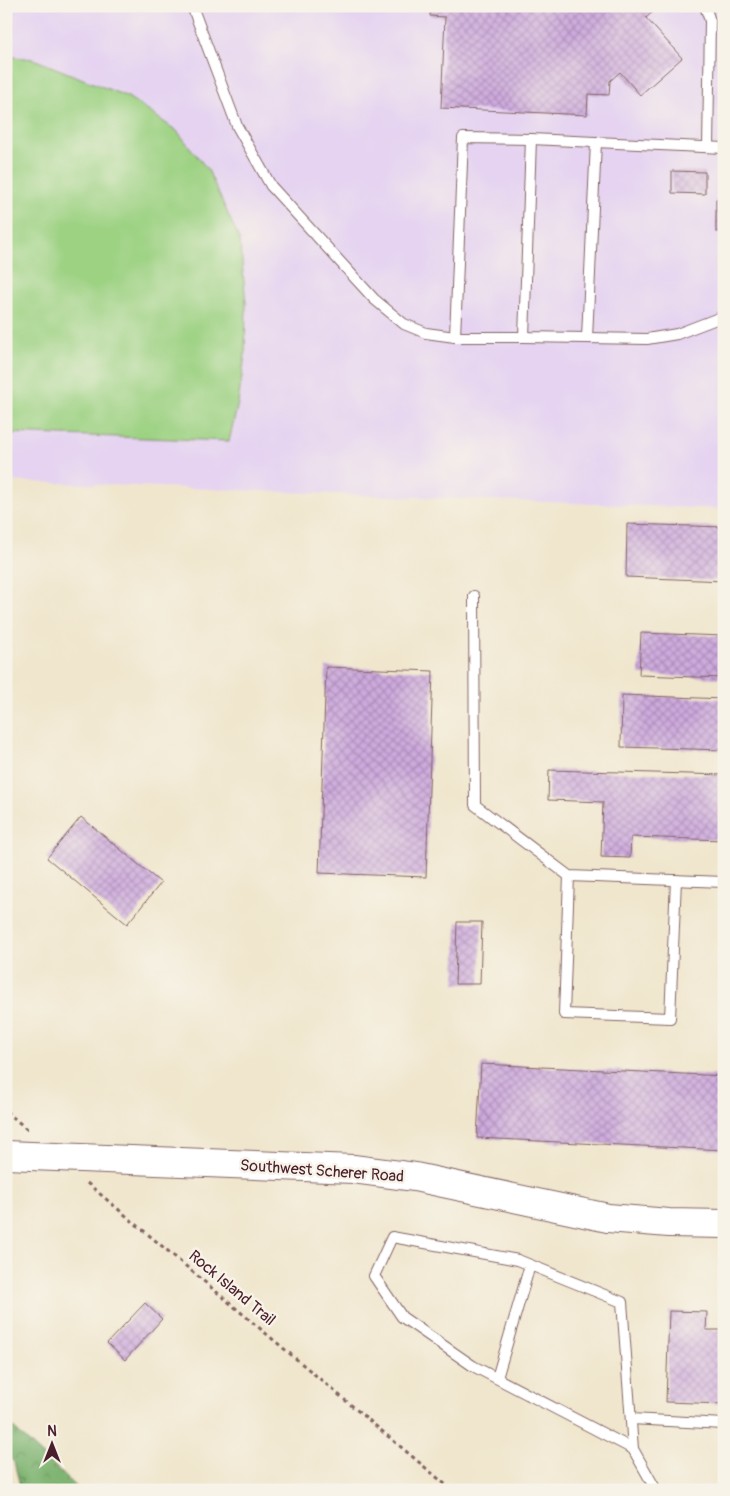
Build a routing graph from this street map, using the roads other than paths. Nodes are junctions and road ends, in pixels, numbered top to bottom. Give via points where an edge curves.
1 (192, 6) edge
2 (704, 6) edge
3 (532, 139) junction
4 (596, 142) junction
5 (708, 147) junction
6 (724, 148) edge
7 (724, 316) edge
8 (455, 337) junction
9 (524, 337) junction
10 (587, 338) junction
11 (474, 596) dead end
12 (569, 876) junction
13 (676, 880) junction
14 (724, 882) edge
15 (6, 1154) edge
16 (724, 1224) edge
17 (530, 1265) junction
18 (497, 1378) junction
19 (630, 1420) junction
20 (724, 1424) edge
21 (633, 1449) junction
22 (656, 1490) edge

1 - 8 lane via 237,126 271,186 361,286 396,318 426,333
2 - 5 lane via 710,22
3 - 4 lane
3 - 8 lane via 463,138
3 - 9 lane
4 - 5 lane
4 - 10 lane
5 - 6 lane
7 - 10 lane via 677,334 647,339
8 - 9 lane
9 - 10 lane
11 - 12 lane via 475,805
12 - 13 lane
12 - 13 lane via 564,1014 670,1018
13 - 14 lane
15 - 16 main road, Southwest Scherer Road via 354,1170 415,1177 608,1218
17 - 18 lane
17 - 18 lane via 518,1260 392,1237 374,1276 402,1317 473,1366
17 - 19 lane via 622,1302
18 - 21 lane
19 - 20 lane
19 - 21 lane
21 - 22 lane

